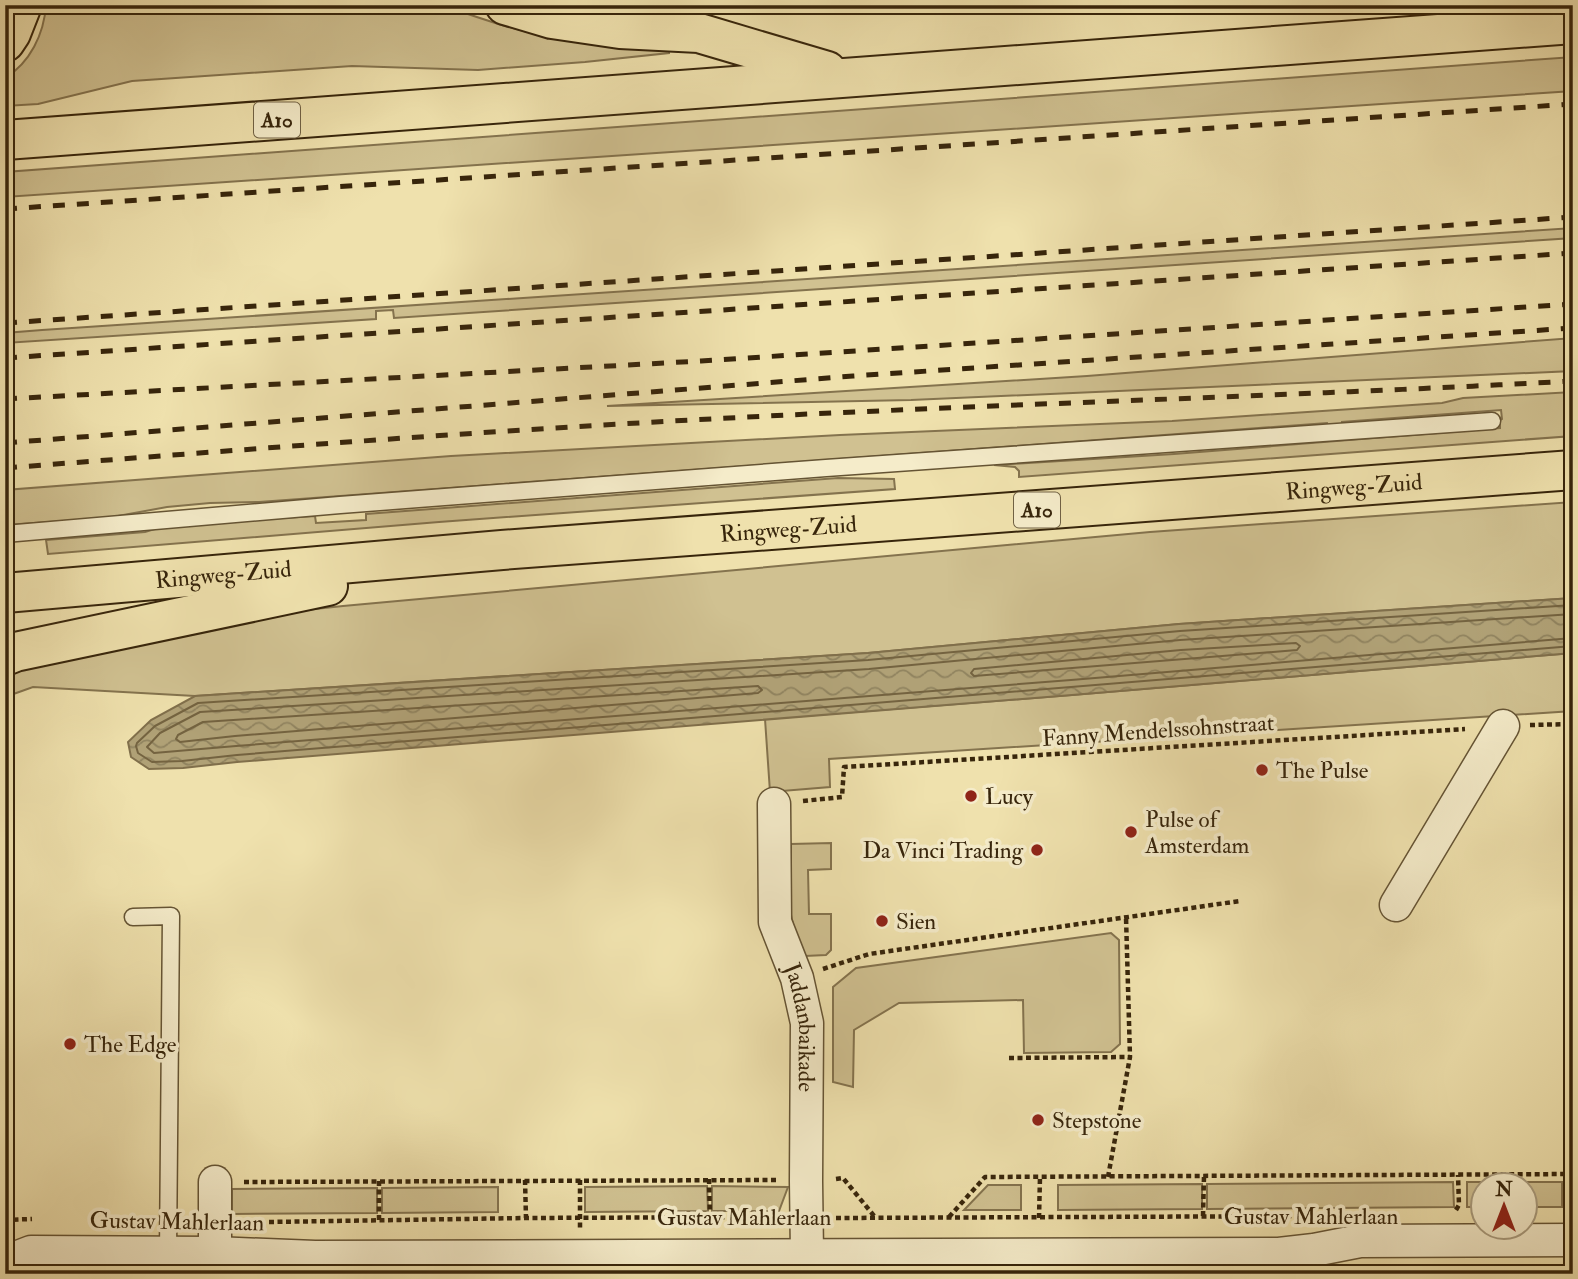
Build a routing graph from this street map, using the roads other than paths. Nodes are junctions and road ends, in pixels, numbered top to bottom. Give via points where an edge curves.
1 (22, 5) edge
2 (505, 5) edge
3 (1573, 24) edge
4 (5, 42) edge
5 (851, 78) junction
6 (5, 140) edge
7 (1492, 421) dead end
8 (1573, 470) edge
9 (5, 534) edge
10 (502, 550) junction
11 (5, 593) edge
12 (5, 656) edge
13 (1503, 726) road end
14 (774, 804) road end
15 (1396, 905) dead end
16 (133, 917) dead end
17 (215, 1182) road end
18 (1573, 1240) edge
19 (14, 1252) edge
20 (168, 1253) junction
21 (807, 1254) junction
22 (215, 1258) junction

1 - 4 highway
2 - 5 highway, A10 via 552,19 606,27 699,33
3 - 5 highway, A10
5 - 6 highway, A10
7 - 9 lane via 687,478
8 - 10 highway, Ringweg-Zuid / A10
10 - 11 highway, Ringweg-Zuid / A10
10 - 12 highway, A10
13 - 15 street
14 - 21 street, Jaddanbaikade via 775,922 797,978 807,1023
16 - 20 lane via 171,916
17 - 22 street
18 - 21 street, Gustav Mahlerlaan via 1360,1241 1279,1254
19 - 20 street, Gustav Mahlerlaan
20 - 22 street, Gustav Mahlerlaan
21 - 22 street, Gustav Mahlerlaan

